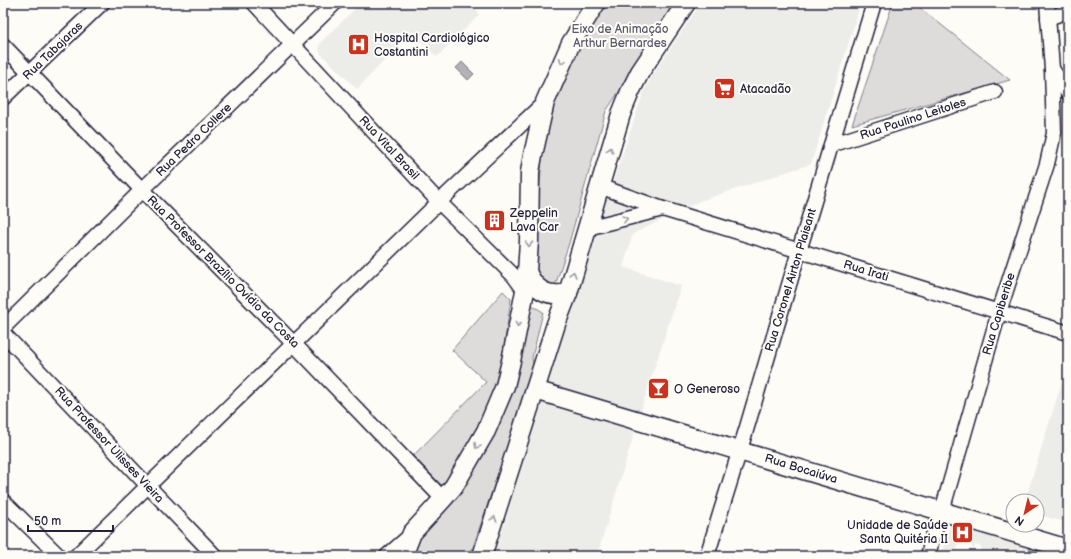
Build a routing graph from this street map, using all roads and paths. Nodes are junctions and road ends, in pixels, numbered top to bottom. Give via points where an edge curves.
1 (102, 3) edge
2 (254, 3) edge
3 (335, 3) edge
4 (596, 3) edge
5 (686, 3) edge
6 (874, 3) edge
7 (1047, 3) edge
8 (1068, 11) edge
9 (1048, 18) junction
10 (3, 45) edge
11 (292, 45) junction
12 (1052, 69) junction
13 (30, 73) junction
14 (995, 92) dead end
15 (1068, 93) edge
16 (3, 98) edge
17 (545, 102) junction
18 (831, 145) junction
19 (599, 186) junction
20 (142, 190) junction
21 (439, 202) junction
22 (663, 209) junction
23 (587, 228) junction
24 (799, 251) junction
25 (527, 272) junction
26 (525, 291) junction
27 (568, 293) junction
28 (999, 312) junction
29 (556, 324) junction
30 (3, 328) edge
31 (3, 333) edge
32 (1068, 333) edge
33 (294, 344) junction
34 (535, 390) junction
35 (740, 451) junction
36 (148, 486) junction
37 (443, 499) junction
38 (3, 501) edge
39 (942, 511) junction
40 (412, 533) junction
41 (1068, 549) edge
42 (59, 556) edge
43 (76, 556) edge
44 (215, 556) edge
45 (388, 556) edge
46 (403, 556) edge
47 (482, 556) edge
48 (707, 556) edge
49 (928, 556) edge

1 - 13 street, Rua Tabajaras
2 - 11 street, Rua Vital Brasil
3 - 11 street, Rua Pedro Collere
4 -> 17 main road via 571,43
19 -> 5 main road via 630,92 640,72
6 - 18 street, Rua Coronel Airton Plaisant
7 - 9 street, Rua Capiberibe
8 - 9 street
9 - 12 street, Rua Capiberibe
10 - 13 street, Rua Professor Brazílio Ovídio da Costa
11 - 20 street, Rua Pedro Collere
11 - 21 street, Rua Vital Brasil
12 - 15 street
12 - 28 street, Rua Capiberibe via 1054,133
13 - 16 street, Rua Tabajaras
13 - 20 street, Rua Professor Brazílio Ovídio da Costa
14 - 18 street, Rua Paulino Leitoles
17 - 21 street
17 -> 25 main road via 530,172
18 - 24 street, Rua Coronel Airton Plaisant
19 - 22 street, Rua Irati
19 - 23 main road
20 - 30 street, Rua Pedro Collere
20 - 33 street, Rua Professor Brazílio Ovídio da Costa
21 - 26 street, Rua Vital Brasil via 514,276
21 - 33 street
23 -> 22 street
22 - 24 street, Rua Irati
27 -> 23 main road
24 - 28 street, Rua Irati
24 - 35 street, Rua Coronel Airton Plaisant
25 - 26 main road
25 - 27 main road via 532,282 548,294
26 - 29 main road via 546,306
26 -> 37 main road via 505,386 486,431 454,486
27 - 29 main road
28 - 32 street, Rua Irati
28 - 39 street, Rua Capiberibe
29 - 34 main road
31 - 36 street, Rua Professor Ulisses Vieira
33 - 36 street
33 - 37 street, Rua Professor Brazílio Ovídio da Costa
34 - 35 main road, Rua Bocaiúva
47 -> 34 main road
35 - 39 main road, Rua Bocaiúva
35 - 48 street, Rua Coronel Airton Plaisant
36 - 43 street
36 - 44 street, Rua Professor Ulisses Vieira
37 - 40 main road
38 - 42 street
39 - 41 main road, Rua Bocaiúva
39 - 49 street, Rua Capiberibe
40 - 45 street
40 - 46 main road

